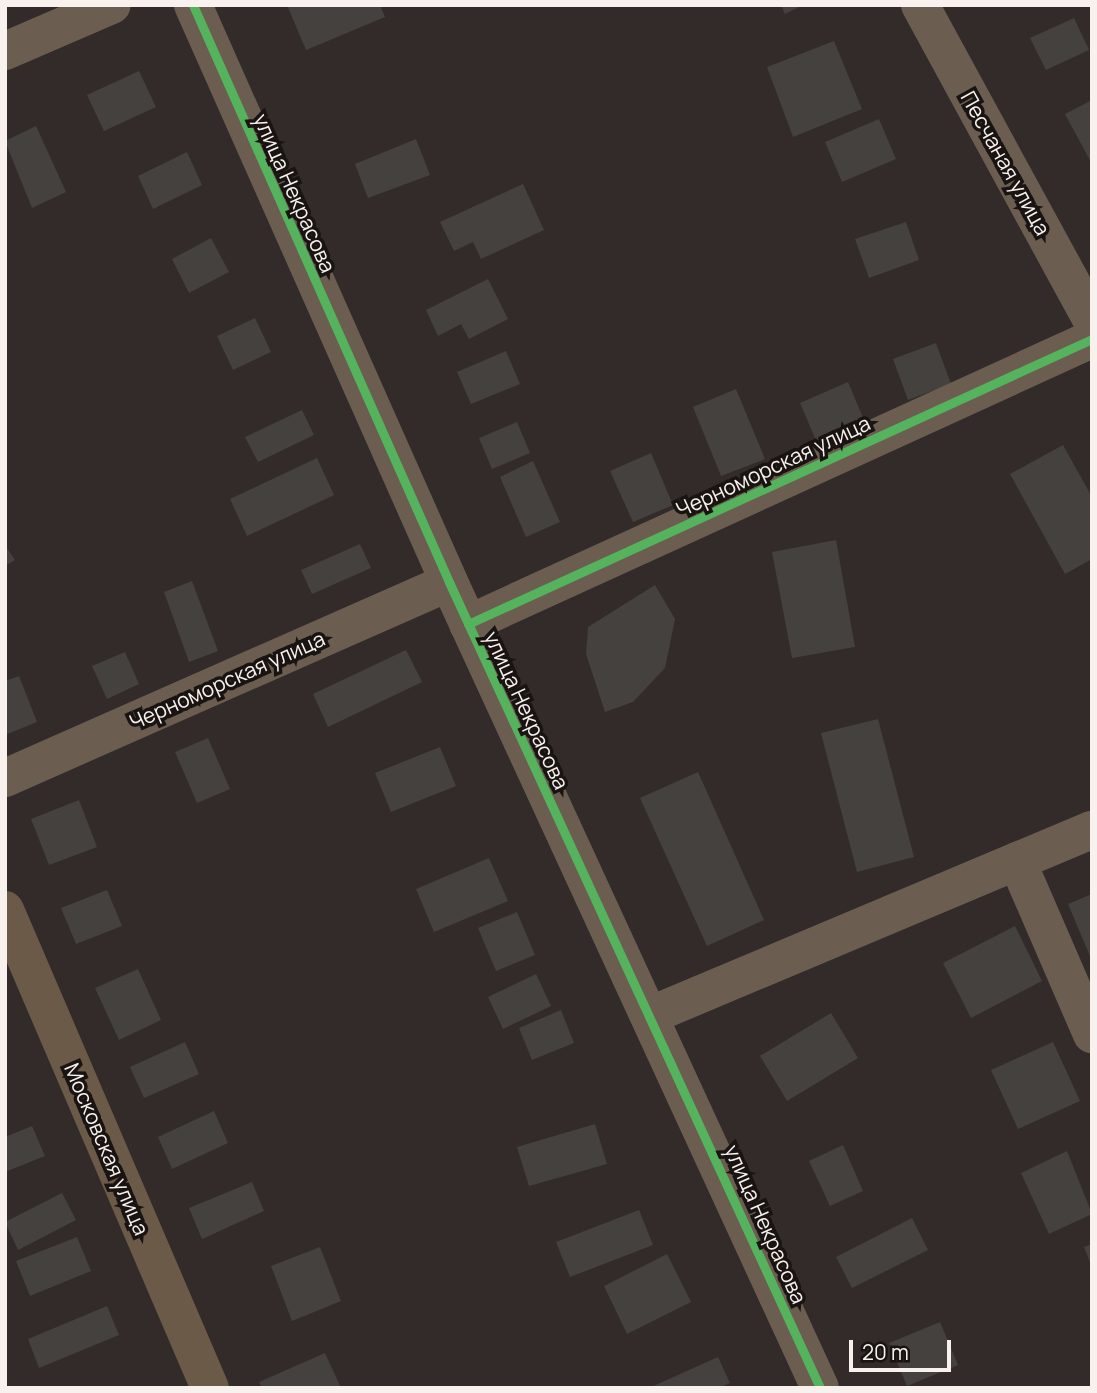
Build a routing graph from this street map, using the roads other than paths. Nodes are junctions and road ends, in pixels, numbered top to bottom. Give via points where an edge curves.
1 (112, 5) edge
2 (193, 5) edge
3 (920, 5) edge
4 (5, 51) edge
5 (1092, 320) edge
6 (1092, 339) edge
7 (449, 582) junction
8 (468, 624) junction
9 (5, 778) edge
10 (1092, 830) edge
11 (1017, 861) junction
12 (5, 910) edge
13 (651, 1016) junction
14 (1092, 1034) edge
15 (210, 1388) edge
16 (820, 1388) edge

1 - 4 street
2 - 7 street, улица Некрасова
3 - 5 street, Песчаная улица
6 - 8 street, Черноморская улица
7 - 8 street, улица Некрасова
7 - 9 street, Черноморская улица
8 - 13 street, улица Некрасова
10 - 11 street
11 - 13 street
11 - 14 street
12 - 15 main road, Московская улица
13 - 16 street, улица Некрасова

